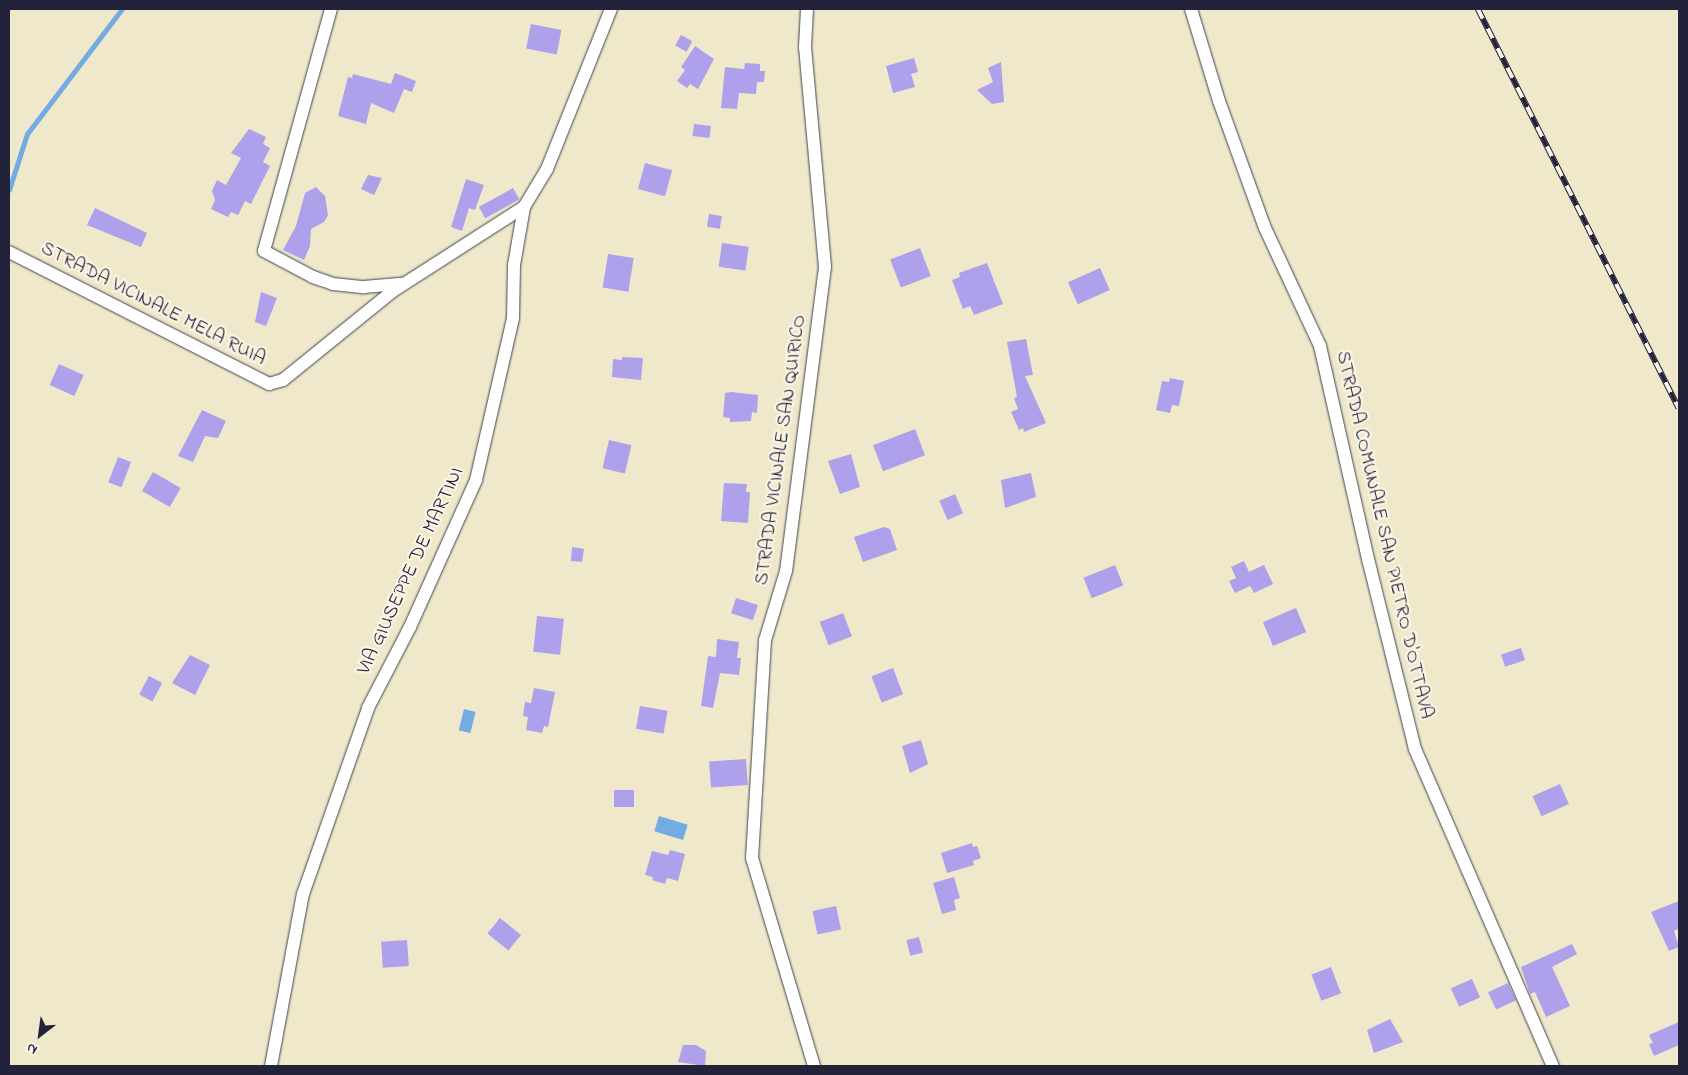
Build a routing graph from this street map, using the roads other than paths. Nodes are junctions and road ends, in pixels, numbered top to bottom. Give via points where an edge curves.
1 (331, 9) edge
2 (611, 9) edge
3 (807, 9) edge
4 (1191, 9) edge
5 (524, 207) junction
6 (9, 252) edge
7 (404, 284) junction
8 (271, 1066) edge
9 (814, 1066) edge
10 (1553, 1066) edge

1 - 7 street via 264,251 313,277 334,284
2 - 5 street, VIA GIUSEPPE DE MARTINI via 547,170
3 - 9 street, STRADA VICINALE SAN QUIRICO via 805,47 825,267 786,571 766,640 752,858
4 - 10 street, STRADA COMUNALE SAN PIETRO D'OTTAVA via 1219,101 1265,228 1320,346 1369,563 1416,749
5 - 7 street, STRADA VICINALE MELA RUIA
5 - 8 street, VIA GIUSEPPE DE MARTINI via 514,265 513,318 476,480 363,722 303,894
6 - 7 street, STRADA VICINALE MELA RUIA via 269,384 283,380

